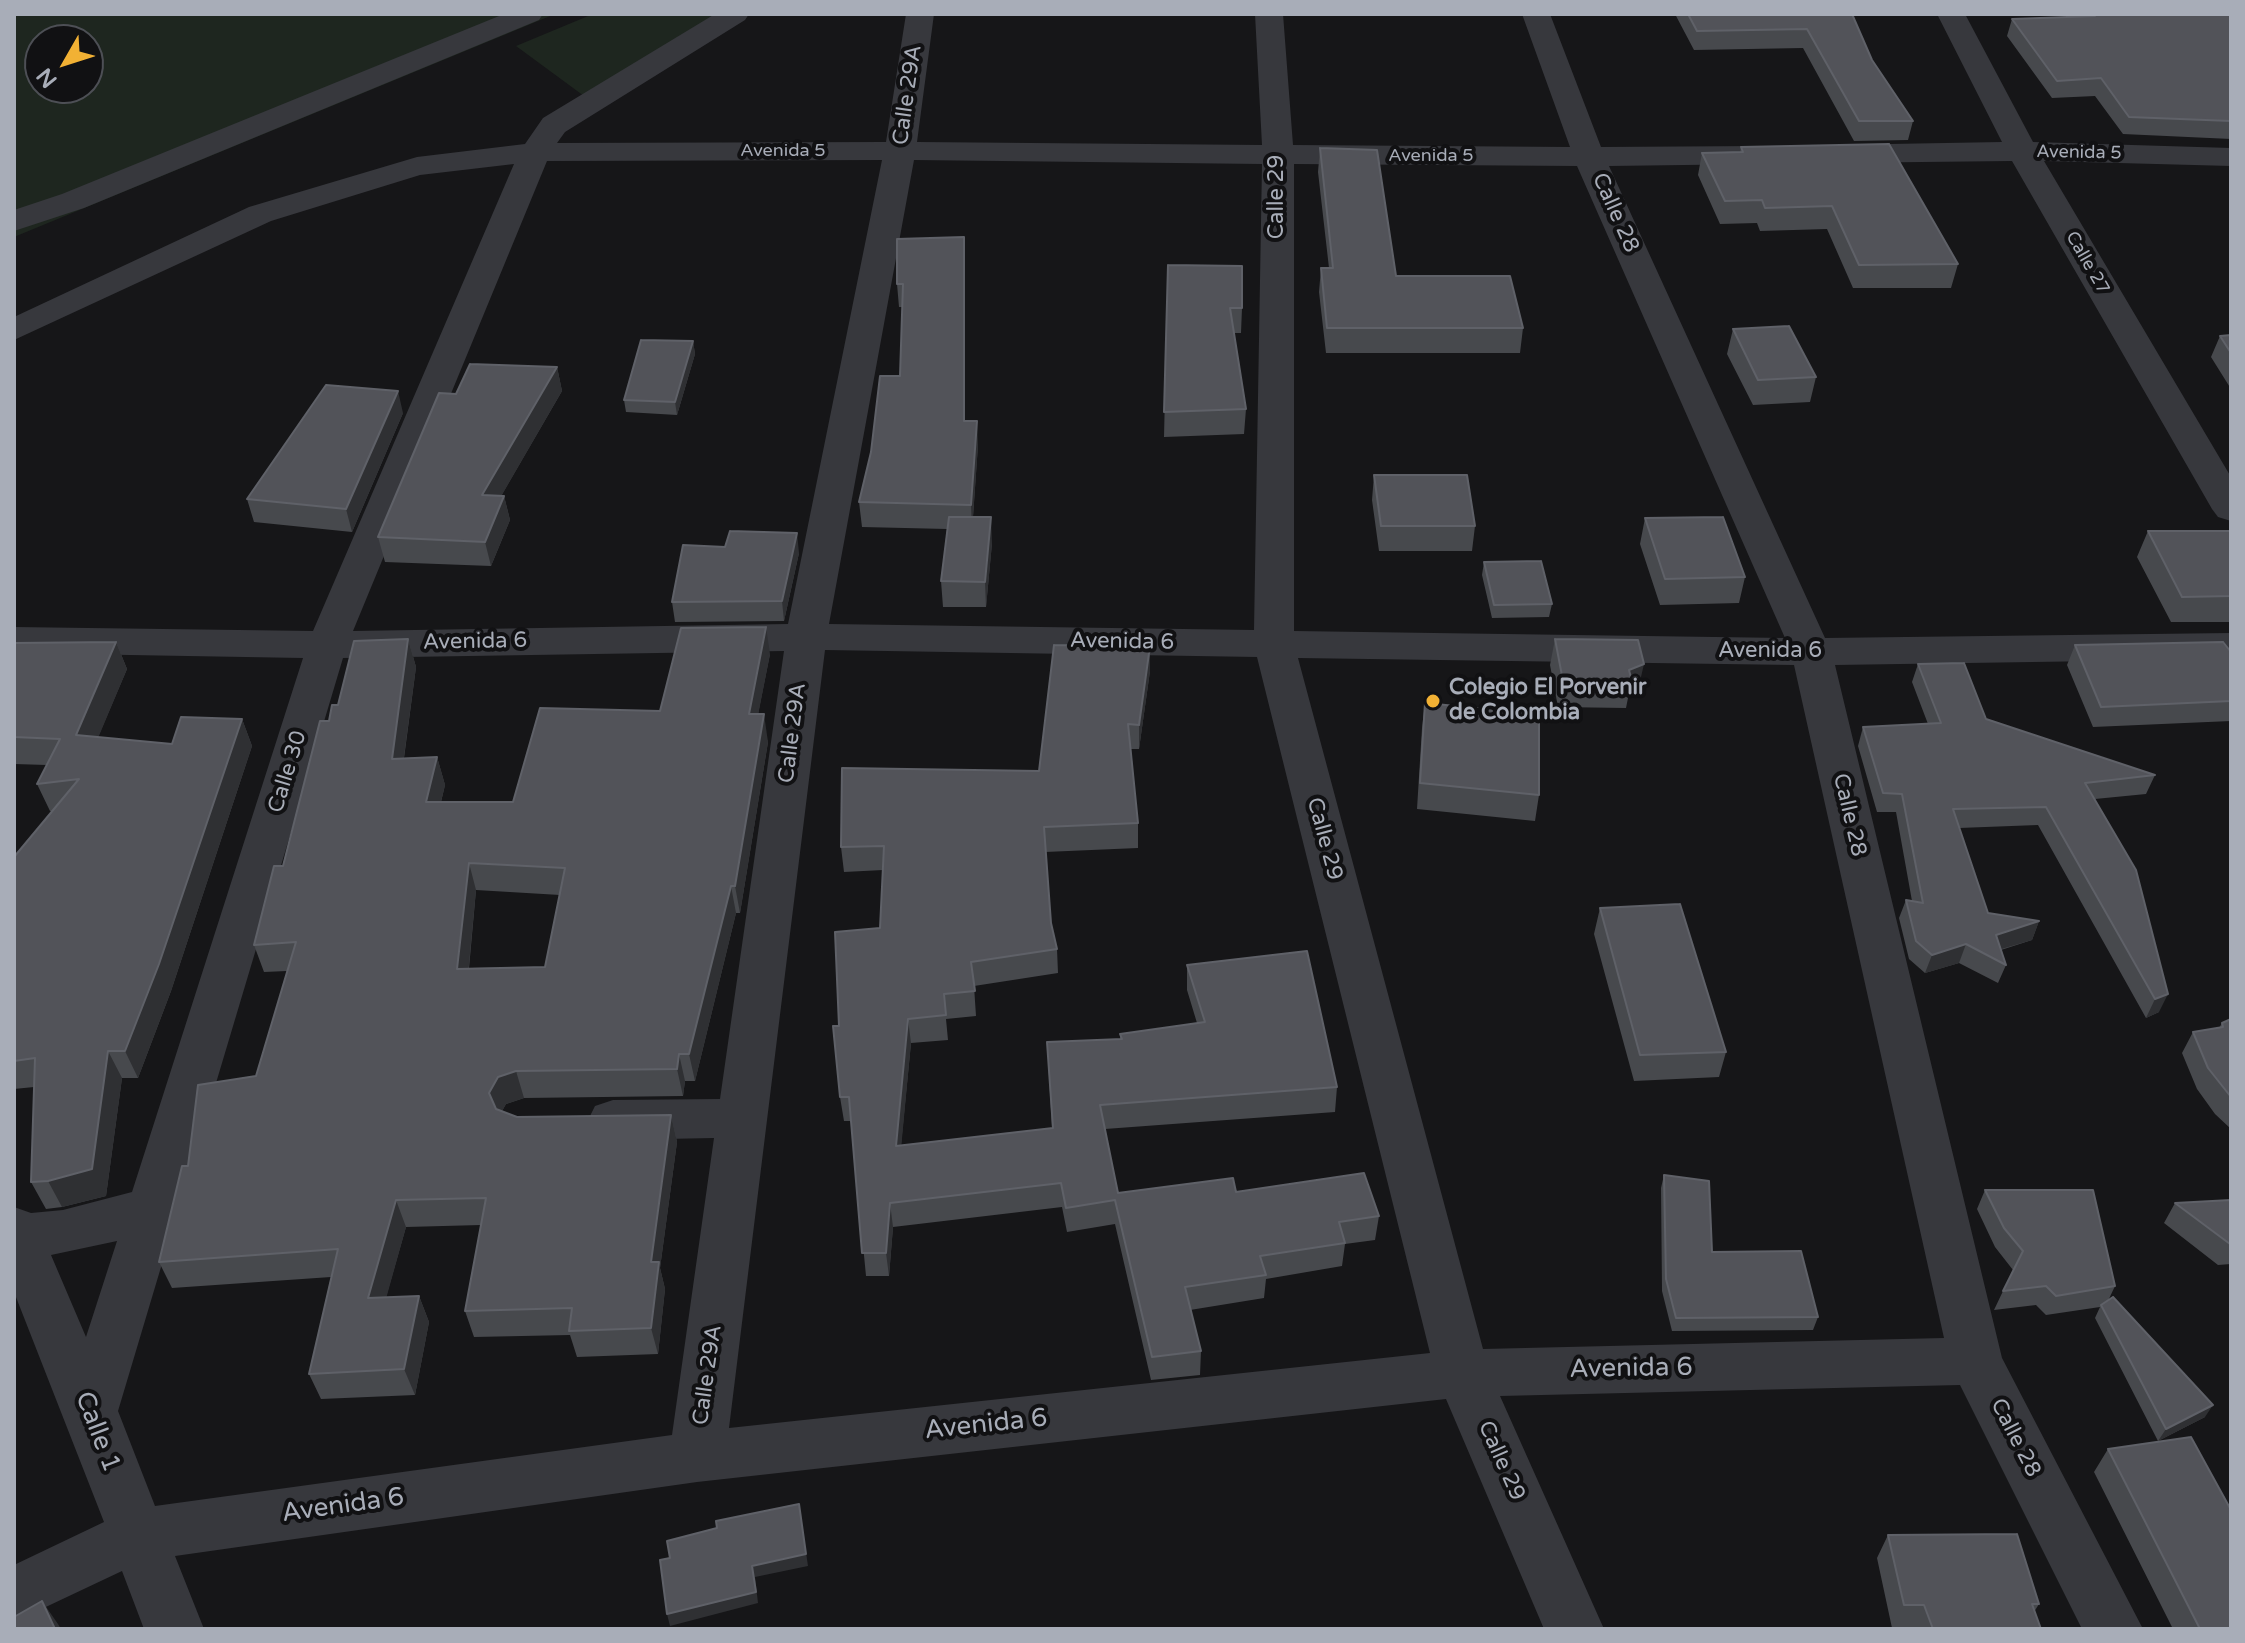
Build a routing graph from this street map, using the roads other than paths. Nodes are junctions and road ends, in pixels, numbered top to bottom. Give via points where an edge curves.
1 (529, 14) edge
2 (735, 14) edge
3 (920, 14) edge
4 (1269, 14) edge
5 (1536, 14) edge
6 (1951, 14) edge
7 (900, 151) junction
8 (2022, 151) junction
9 (535, 152) junction
10 (1278, 156) junction
11 (1589, 157) junction
12 (2231, 157) edge
13 (14, 221) edge
14 (14, 330) edge
15 (2231, 509) edge
16 (806, 637) junction
17 (14, 640) edge
18 (327, 645) junction
19 (1274, 645) junction
20 (2231, 646) edge
21 (1811, 652) junction
22 (743, 1118) junction
23 (572, 1121) edge
24 (155, 1205) junction
25 (16, 1232) edge
26 (1976, 1361) junction
27 (1462, 1373) junction
28 (90, 1411) junction
29 (697, 1457) junction
30 (137, 1535) junction
31 (14, 1594) edge
32 (174, 1629) edge
33 (1574, 1629) edge
34 (2113, 1629) edge

1 - 13 street
2 - 9 street, Calle 30 via 554,125
3 - 7 street, Calle 29A
4 - 10 street, Calle 29
5 - 11 street, Calle 28
6 - 8 street, Calle 27
7 - 9 street, Avenida 5
7 - 10 street, Avenida 5
7 - 16 street, Calle 29A
8 - 11 street, Avenida 5
8 - 12 street, Avenida 5
8 - 15 street, Calle 27
9 - 14 street, Avenida 5 via 417,166 260,214
9 - 18 street, Calle 30
10 - 11 street, Avenida 5
10 - 19 street, Calle 29
11 - 21 street, Calle 28
16 - 18 street, Avenida 6
16 - 19 street, Avenida 6
16 - 22 street, Calle 29A
17 - 18 street, Avenida 6
18 - 24 street, Calle 30
19 - 21 street, Avenida 6
19 - 27 street, Calle 29
20 - 21 street, Avenida 6
21 - 26 street, Calle 28
22 - 23 street
22 - 29 street, Calle 29A
24 - 25 street, Calle 1 via 63,1232
24 - 28 street, Calle 30
25 - 28 street, Calle 1
26 - 27 street, Avenida 6
26 - 34 street, Calle 28
27 - 29 street, Avenida 6
27 - 33 street, Calle 29
28 - 30 street, Calle 1
29 - 30 street, Avenida 6
30 - 31 street, Avenida 6
30 - 32 street, Calle 1

